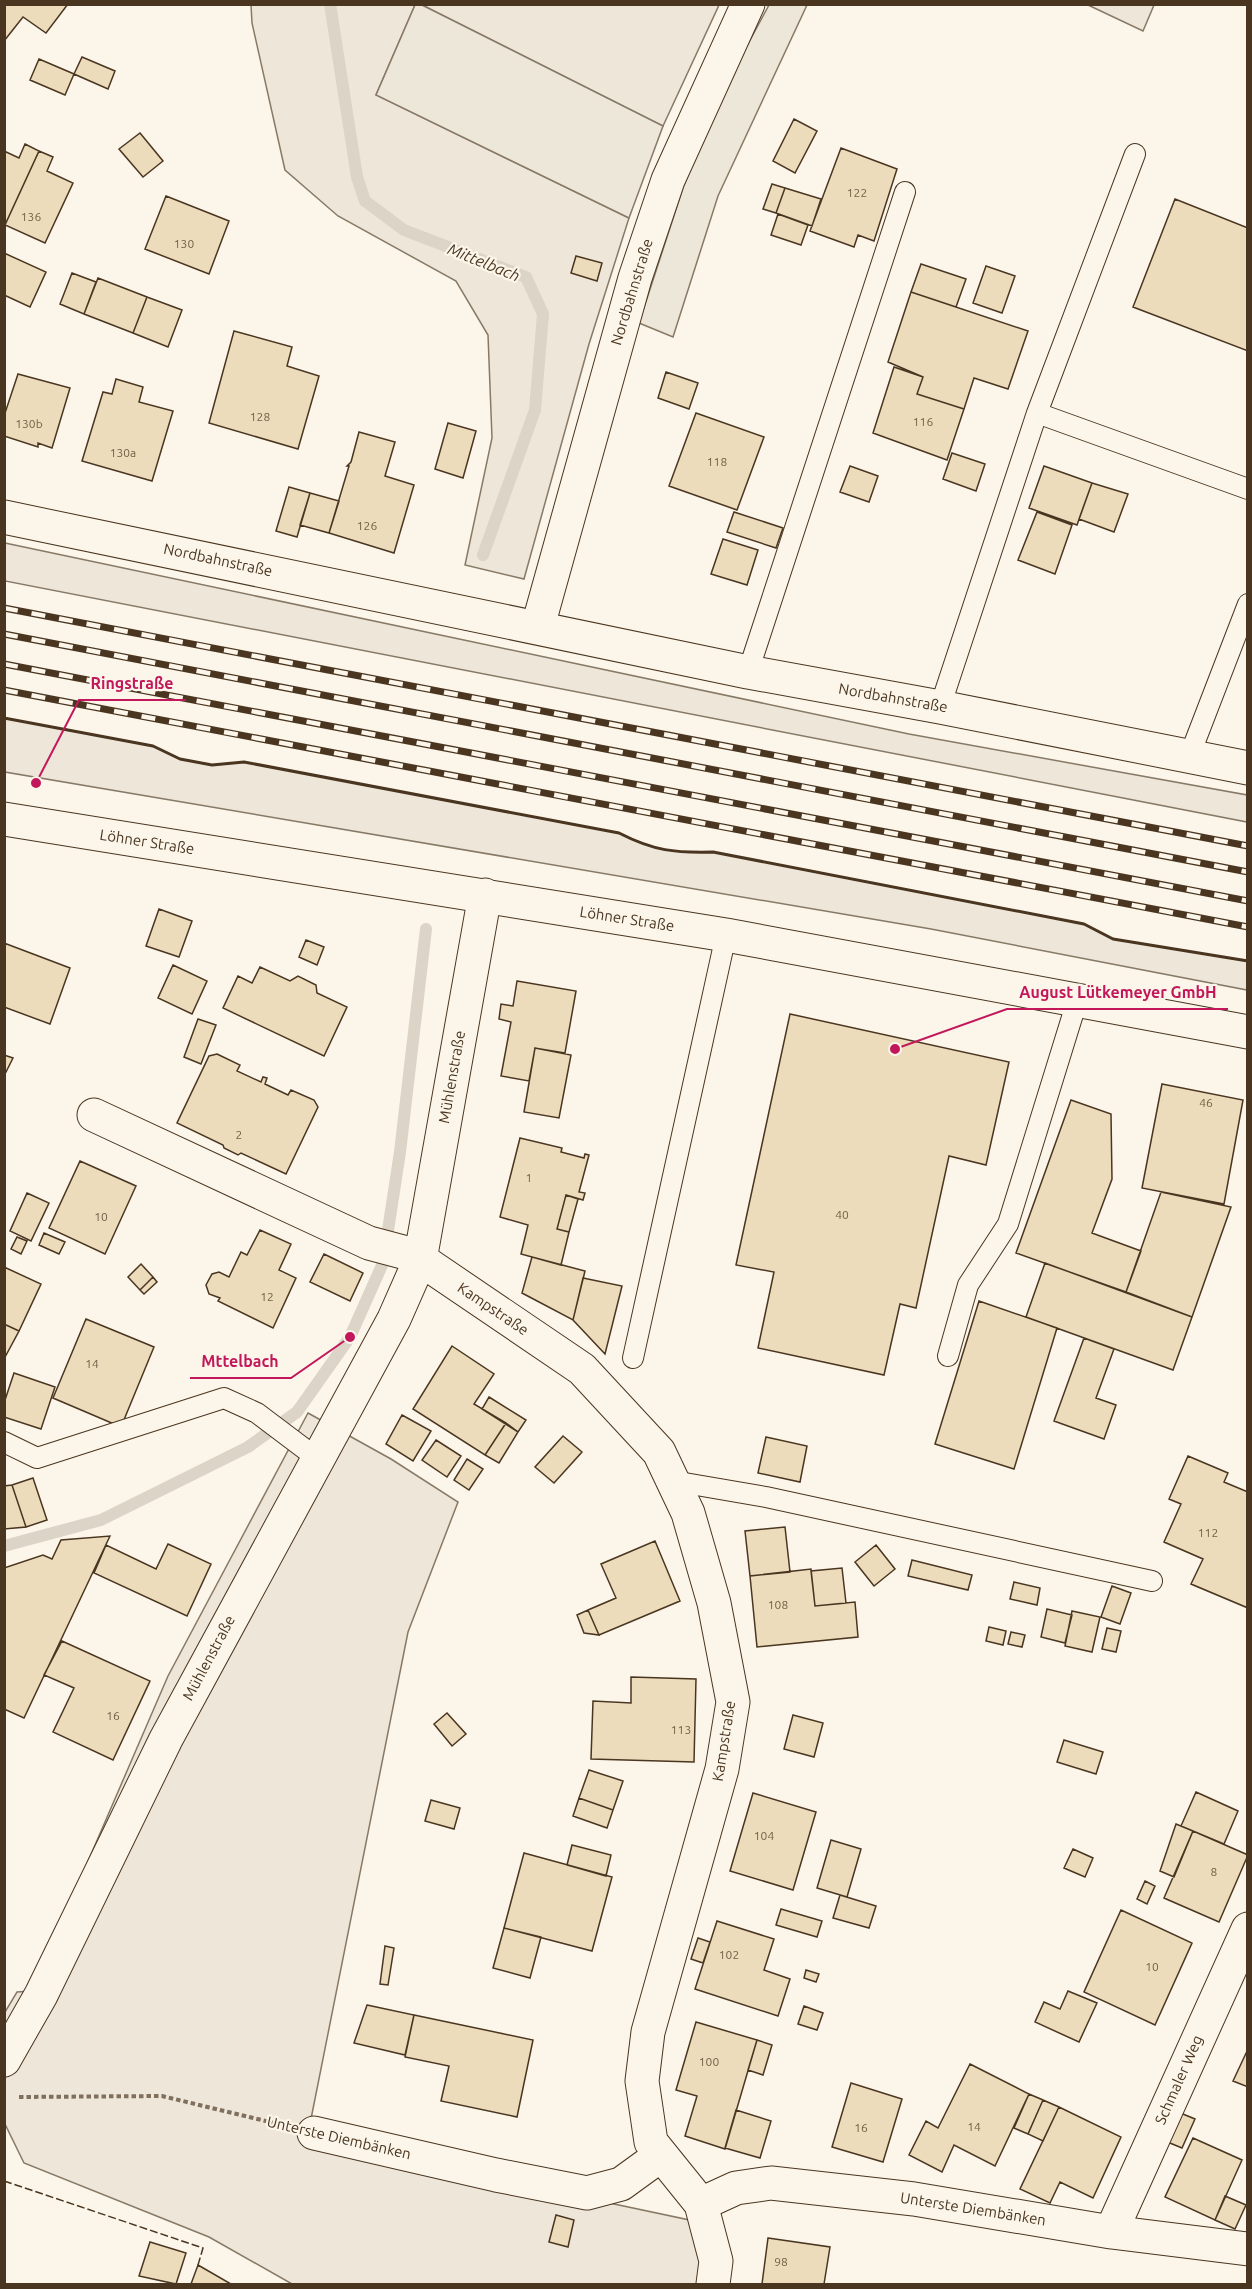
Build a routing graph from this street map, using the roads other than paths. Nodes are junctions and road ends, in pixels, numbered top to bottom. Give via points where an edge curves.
1 (748, 4) edge
2 (1136, 154) dead end
3 (905, 192) dead end
4 (1037, 412) junction
5 (1248, 489) edge
6 (4, 517) edge
7 (1248, 604) edge
8 (538, 626) junction
9 (748, 672) junction
10 (940, 706) junction
11 (1189, 756) junction
12 (1248, 768) edge
13 (4, 819) edge
14 (485, 895) junction
15 (726, 935) junction
16 (1078, 998) junction
17 (1248, 1032) edge
18 (94, 1115) dead end
19 (417, 1258) junction
20 (948, 1356) dead end
21 (633, 1358) dead end
22 (4, 1442) edge
23 (308, 1452) junction
24 (673, 1481) junction
25 (1152, 1581) dead end
26 (1248, 1929) edge
27 (4, 2060) edge
28 (314, 2133) road end
29 (662, 2155) junction
30 (701, 2204) junction
31 (1110, 2232) junction
32 (1248, 2249) edge
33 (713, 2284) edge

1 - 8 street, Nordbahnstraße via 668,180 635,278
2 - 4 lane
3 - 9 lane
4 - 5 lane
4 - 10 lane
6 - 8 street, Nordbahnstraße
7 - 11 lane
8 - 9 street, Nordbahnstraße
9 - 10 street, Nordbahnstraße
10 - 11 street, Nordbahnstraße
11 - 12 street, Nordbahnstraße
13 - 14 street, Löhner Straße
14 - 15 street, Löhner Straße
14 - 19 street, Mühlenstraße
15 - 16 street, Löhner Straße
15 - 21 lane
16 - 17 street, Löhner Straße
16 - 20 lane via 1008,1224 968,1286
18 - 19 street via 369,1243
19 - 23 street, Mühlenstraße via 394,1319
19 - 24 street, Kampstraße via 582,1369 659,1452
22 - 23 lane via 37,1458 224,1398 257,1413
23 - 27 street, Mühlenstraße via 41,1995
24 - 25 lane via 766,1497
24 - 29 street, Kampstraße via 688,1513 714,1603 733,1702 722,1769 648,2032 642,2081 651,2142
26 - 31 street, Schmaler Weg
28 - 29 street, Unterste Diembänken via 587,2193 621,2184
29 - 30 street, Kampstraße
30 - 31 street, Unterste Diembänken via 736,2188 771,2183 914,2199
30 - 33 street, Kampstraße via 716,2261
31 - 32 street, Unterste Diembänken

